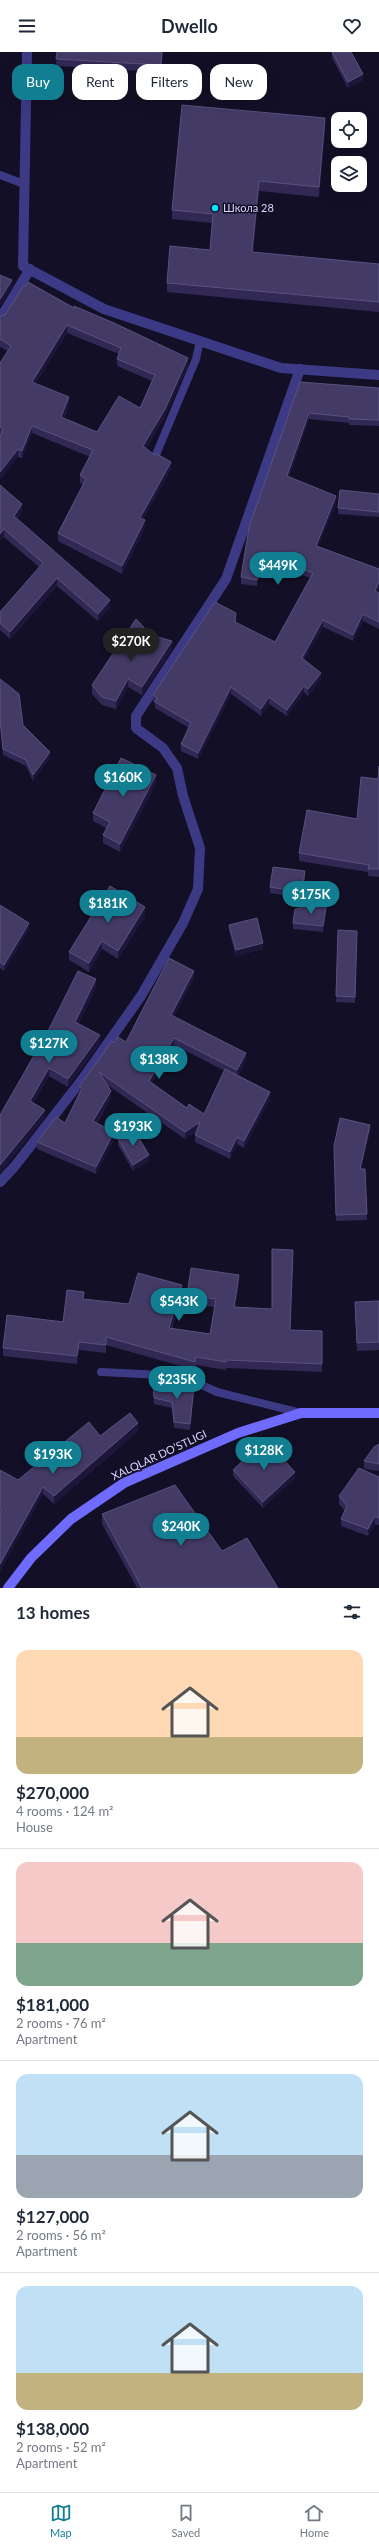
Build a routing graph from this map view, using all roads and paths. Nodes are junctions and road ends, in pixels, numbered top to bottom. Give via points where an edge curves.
1 (27, 52) edge
2 (0, 175) edge
3 (24, 184) junction
4 (30, 270) junction
5 (0, 319) edge
6 (200, 340) junction
7 (300, 369) junction
8 (379, 375) edge
9 (154, 456) edge
10 (0, 1182) edge
11 (101, 1372) dead end
12 (301, 1413) junction
13 (379, 1413) edge
14 (8, 1588) edge

1 - 3 street
2 - 3 lane
3 - 4 street via 23,266
4 - 5 street
4 - 6 street via 104,309
6 - 7 street via 281,368
6 - 9 lane via 196,359
7 - 8 street
7 - 10 street via 226,579 136,716 136,728 163,748 177,768 200,848 198,889 183,923 140,996 84,1077
11 - 12 lane via 182,1376 217,1392
12 - 13 main road, XALQLAR DO’STLIGI
12 - 14 main road, XALQLAR DO’STLIGI via 238,1433 124,1483 71,1518 52,1536

